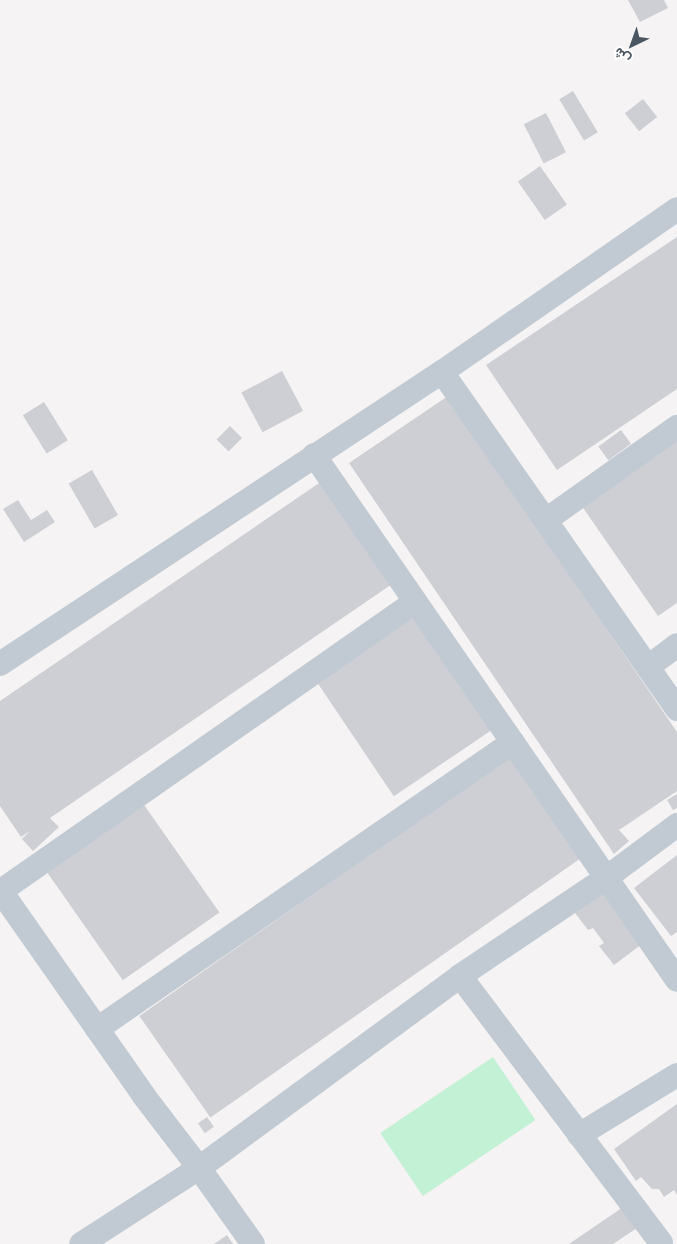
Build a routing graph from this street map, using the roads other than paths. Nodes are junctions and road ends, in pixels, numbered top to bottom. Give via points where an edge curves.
1 (677, 209) edge
2 (442, 372) junction
3 (677, 427) edge
4 (314, 455) junction
5 (546, 520) junction
6 (415, 602) junction
7 (677, 645) edge
8 (0, 664) edge
9 (648, 666) junction
10 (677, 708) edge
11 (513, 742) junction
12 (677, 825) edge
13 (606, 878) junction
14 (0, 890) edge
15 (460, 976) junction
16 (677, 980) edge
17 (97, 1029) junction
18 (677, 1075) edge
19 (579, 1134) junction
20 (199, 1168) junction
21 (666, 1240) edge
22 (81, 1244) edge
23 (253, 1244) edge

1 - 2 street
2 - 4 street
2 - 5 street
3 - 5 street
4 - 6 street
4 - 8 street
5 - 9 street
6 - 11 street
6 - 14 street
7 - 9 street
9 - 10 street
11 - 13 street
11 - 17 street
12 - 13 street
13 - 15 street
13 - 16 street
14 - 17 street
15 - 19 street
15 - 20 street
17 - 20 street
18 - 19 street
19 - 21 street
20 - 22 street
20 - 23 street

